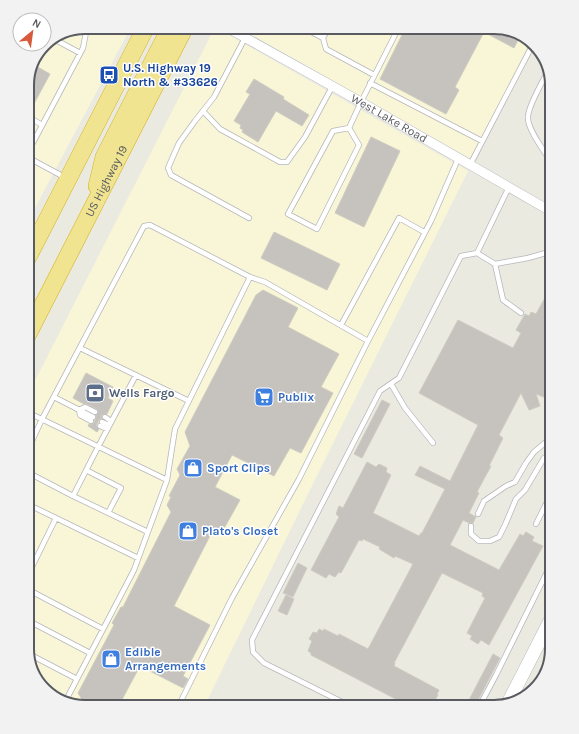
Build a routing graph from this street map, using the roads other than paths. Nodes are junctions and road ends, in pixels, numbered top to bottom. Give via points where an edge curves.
1 (86, 34) edge
2 (142, 34) edge
3 (166, 34) edge
4 (181, 34) edge
5 (238, 34) edge
6 (315, 34) edge
7 (325, 34) edge
8 (394, 34) edge
9 (245, 38) junction
10 (323, 38) junction
11 (59, 42) edge
12 (530, 49) edge
13 (80, 53) junction
14 (374, 75) junction
15 (544, 78) edge
16 (370, 83) junction
17 (332, 87) junction
18 (360, 102) junction
19 (203, 111) junction
20 (34, 120) edge
21 (42, 125) junction
22 (349, 128) junction
23 (34, 141) edge
24 (482, 141) junction
25 (545, 152) edge
26 (458, 158) junction
27 (34, 159) edge
28 (470, 165) junction
29 (68, 180) junction
30 (509, 187) junction
31 (545, 208) edge
32 (91, 211) junction
33 (249, 218) dead end
34 (424, 232) junction
35 (34, 246) edge
36 (477, 253) junction
37 (545, 253) edge
38 (495, 264) junction
39 (250, 277) junction
40 (521, 313) dead end
41 (34, 322) edge
42 (341, 325) junction
43 (368, 341) junction
44 (80, 348) junction
45 (136, 375) junction
46 (390, 384) junction
47 (54, 397) junction
48 (189, 401) junction
49 (79, 410) junction
50 (34, 415) edge
51 (42, 419) junction
52 (109, 425) junction
53 (34, 437) edge
54 (433, 443) dead end
55 (545, 443) edge
56 (98, 447) junction
57 (545, 458) edge
58 (86, 470) junction
59 (34, 476) edge
60 (167, 480) junction
61 (73, 496) junction
62 (545, 506) edge
63 (34, 507) edge
64 (108, 513) junction
65 (478, 514) dead end
66 (56, 518) junction
67 (536, 524) dead end
68 (471, 526) dead end
69 (148, 532) junction
70 (138, 558) junction
71 (34, 563) edge
72 (545, 576) edge
73 (34, 593) edge
74 (34, 624) edge
75 (103, 628) junction
76 (545, 631) edge
77 (90, 653) junction
78 (35, 657) edge
79 (77, 679) junction
80 (68, 697) edge
81 (511, 697) edge
82 (181, 700) edge
83 (338, 700) edge
84 (483, 700) edge

1 - 13 lane
2 - 29 highway
3 - 32 highway via 104,157
4 - 32 highway, US Highway 19
5 - 9 street, West Lake Road
6 - 10 lane
7 - 10 lane
8 - 14 lane
9 - 17 street, West Lake Road
9 - 19 lane via 214,97
10 - 14 lane via 326,49
11 - 13 lane
12 - 24 lane
13 - 21 lane
14 - 16 lane
15 - 25 lane via 528,117 532,131
16 - 18 lane
16 - 24 lane
17 - 18 street, West Lake Road
17 - 19 lane via 305,137 287,162 280,162 220,129
18 - 22 lane
18 - 26 street, West Lake Road
19 - 33 lane via 179,143 168,168 171,175
20 - 21 lane
21 - 23 lane
22 - 22 lane via 333,131 288,214 317,229 360,144
24 - 28 lane
26 - 28 street, West Lake Road
26 - 34 lane
27 - 29 lane
28 - 30 street, West Lake Road
29 - 35 highway
30 - 31 street, West Lake Road
30 - 36 lane
32 - 41 highway, US Highway 19
34 - 42 lane via 399,218
34 - 43 lane
36 - 38 lane
36 - 46 lane via 461,256 399,378
37 - 38 lane
38 - 40 lane via 503,300
39 - 42 lane via 265,282
39 - 44 lane via 150,225 144,226
39 - 48 lane
42 - 43 lane
43 - 82 lane via 300,479 232,598
44 - 45 lane
44 - 47 lane
45 - 48 lane
45 - 52 lane
46 - 54 lane via 405,408
46 - 83 lane via 380,391 252,640 253,652 264,663
47 - 49 lane
47 - 51 lane
48 - 60 lane via 175,429
49 - 49 lane via 85,407 93,417 80,415
50 - 51 lane
51 - 53 lane
51 - 56 lane
52 - 52 lane via 102,422
52 - 56 lane
55 - 65 lane via 534,452 515,482 484,501
56 - 58 lane
56 - 60 lane
57 - 68 lane via 525,490 516,499 499,537 490,541 479,541 471,534
58 - 61 lane
58 - 64 lane via 121,488
59 - 61 lane
60 - 69 lane
61 - 64 lane
62 - 67 lane
63 - 66 lane
64 - 69 lane
66 - 70 lane
66 - 71 lane
69 - 70 lane
70 - 75 lane
72 - 84 lane
73 - 75 lane
74 - 77 lane
75 - 77 lane
76 - 81 street
77 - 79 lane
78 - 79 lane
79 - 80 lane

